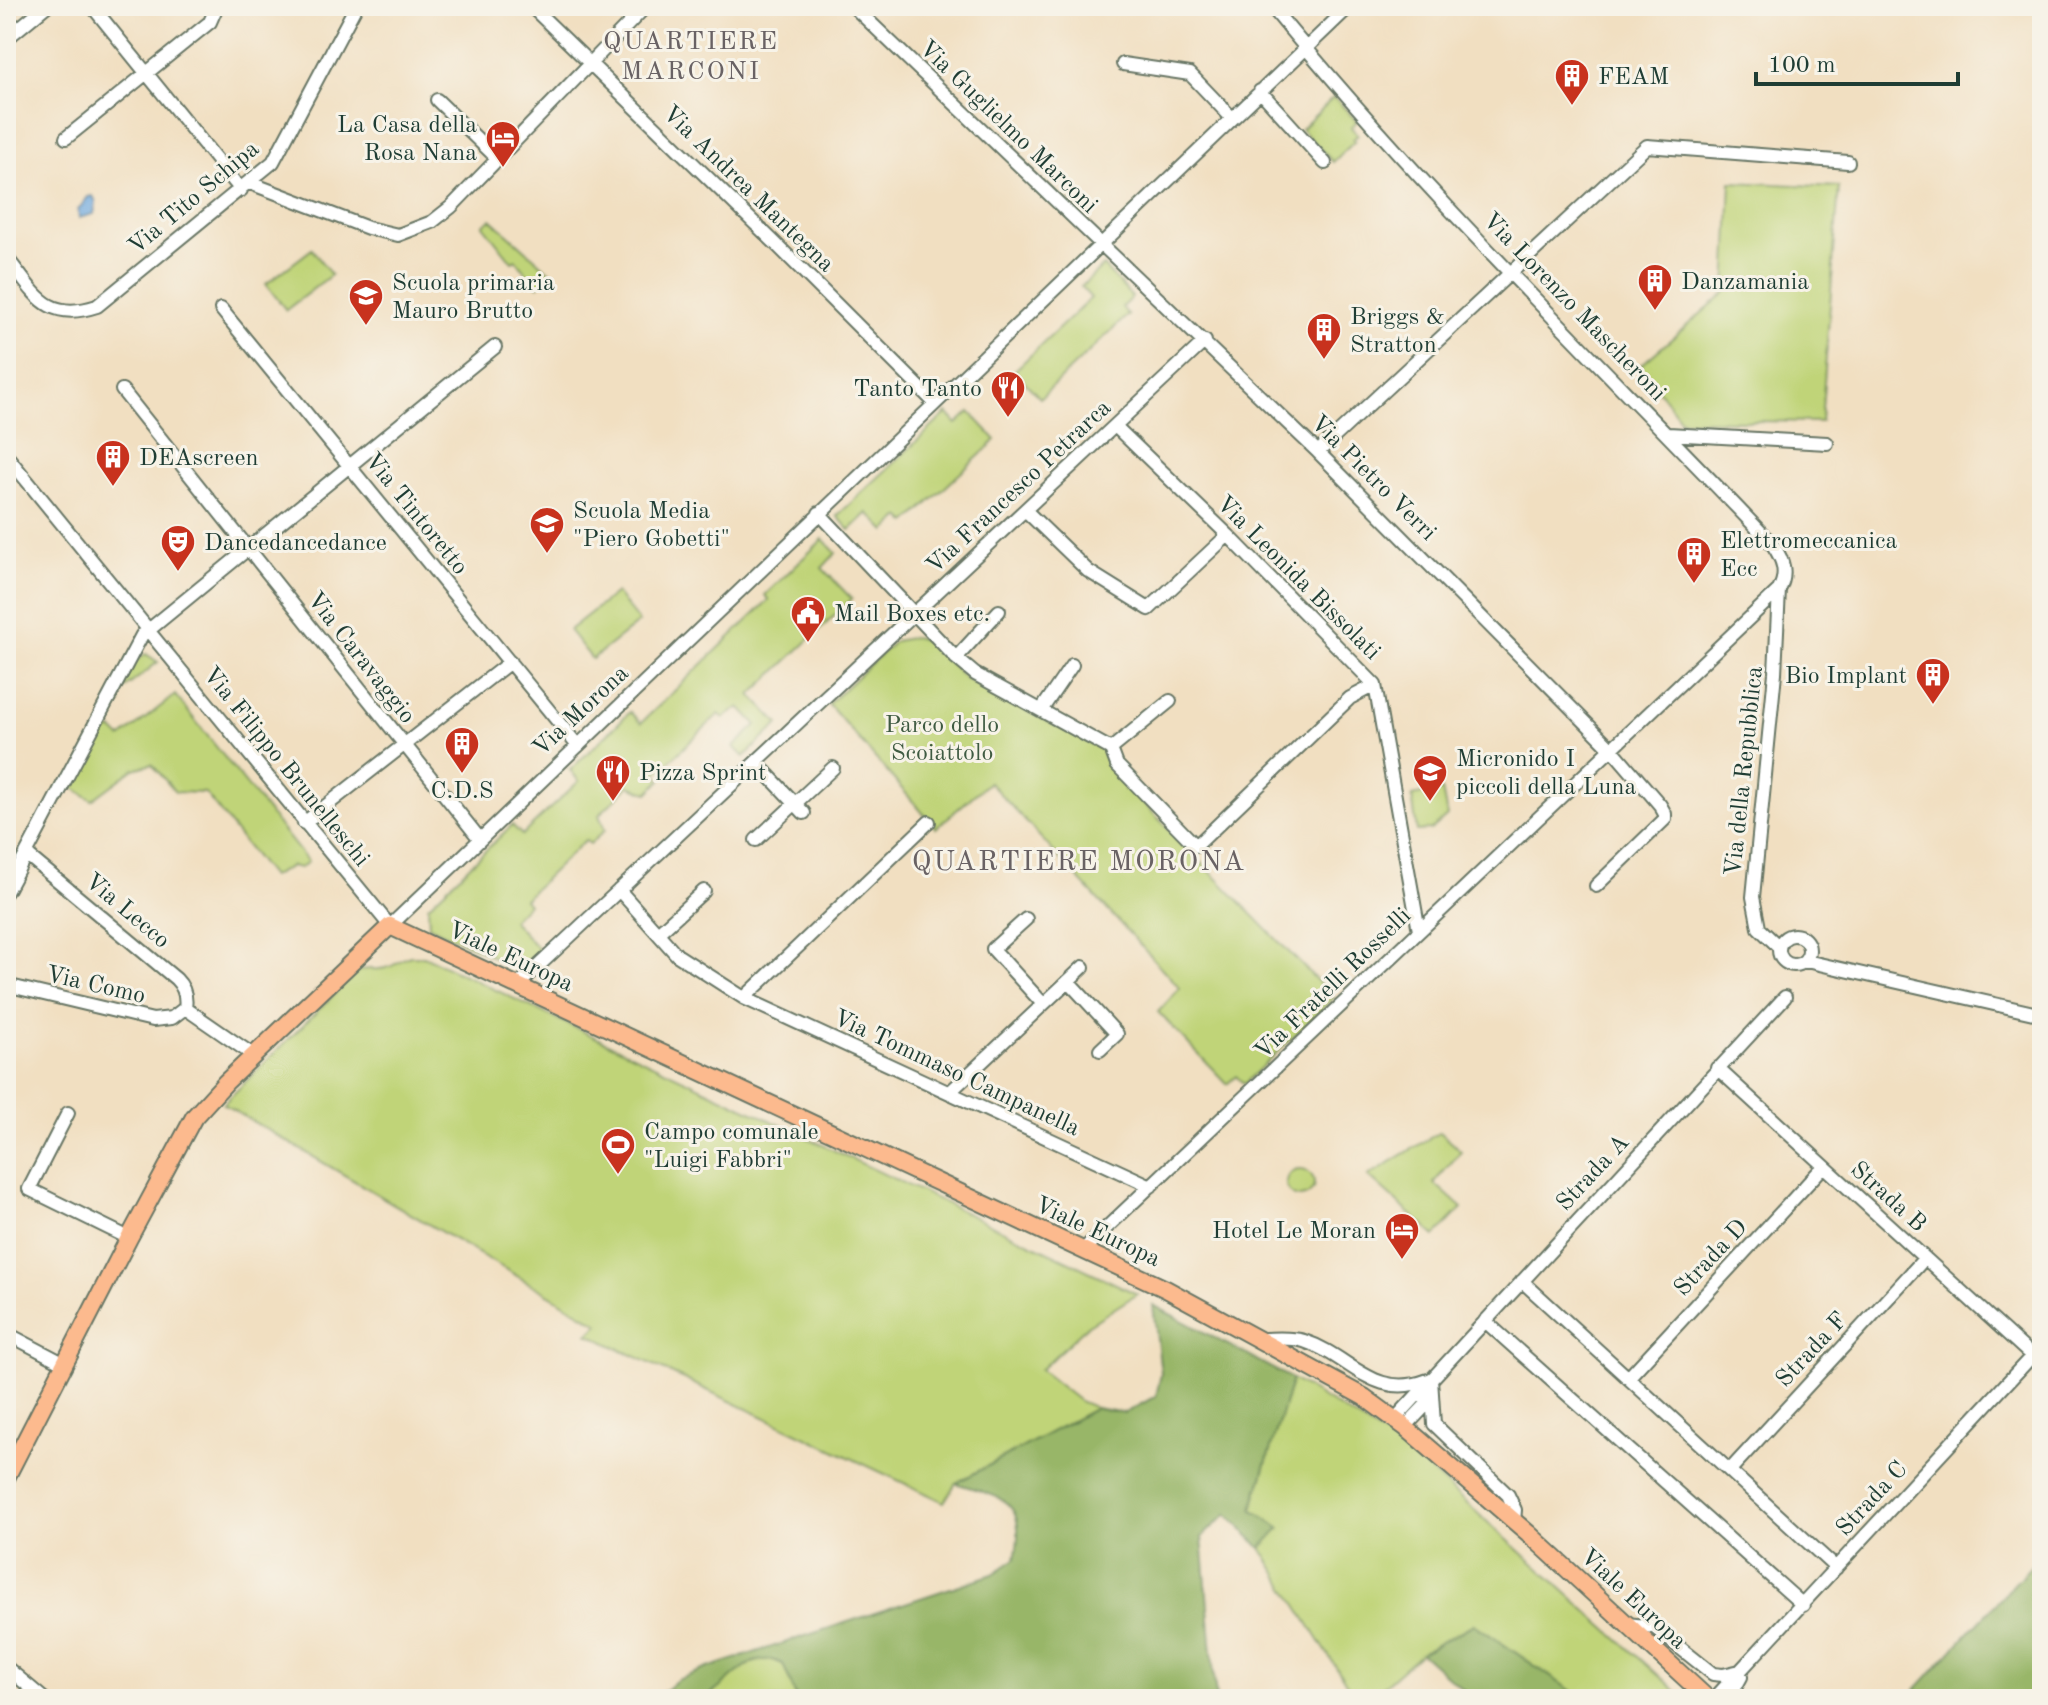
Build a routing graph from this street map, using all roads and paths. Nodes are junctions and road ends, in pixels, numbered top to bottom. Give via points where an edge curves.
1 (46, 6) edge
2 (92, 6) edge
3 (217, 6) edge
4 (356, 6) edge
5 (531, 6) edge
6 (646, 6) edge
7 (853, 6) edge
8 (1271, 6) edge
9 (1350, 6) edge
10 (6, 39) edge
11 (1305, 47) junction
12 (589, 63) junction
13 (1123, 64) dead end
14 (147, 74) junction
15 (1260, 91) junction
16 (437, 100) dead end
17 (1232, 118) junction
18 (66, 138) dead end
19 (497, 158) junction
20 (1848, 162) dead end
21 (1325, 163) dead end
22 (246, 187) junction
23 (1099, 244) junction
24 (6, 257) edge
25 (1510, 272) junction
26 (221, 309) dead end
27 (1205, 341) junction
28 (495, 347) dead end
29 (122, 390) dead end
30 (934, 402) junction
31 (1115, 426) junction
32 (1668, 434) junction
33 (1827, 443) dead end
34 (1318, 452) junction
35 (6, 455) edge
36 (350, 466) junction
37 (1025, 510) junction
38 (819, 513) junction
39 (1228, 535) junction
40 (249, 548) junction
41 (1779, 590) junction
42 (999, 611) dead end
43 (913, 615) junction
44 (147, 632) junction
45 (956, 658) junction
46 (510, 662) junction
47 (1072, 665) dead end
48 (1375, 685) junction
49 (1170, 701) dead end
50 (1042, 709) junction
51 (403, 745) junction
52 (578, 746) junction
53 (1611, 748) junction
54 (1111, 749) junction
55 (756, 762) junction
56 (833, 768) dead end
57 (800, 808) junction
58 (929, 822) dead end
59 (304, 823) junction
60 (479, 838) junction
61 (756, 840) dead end
62 (26, 854) junction
63 (1596, 886) dead end
64 (619, 890) junction
65 (704, 891) dead end
66 (6, 892) edge
67 (1026, 919) dead end
68 (390, 926) junction
69 (1419, 931) junction
70 (658, 933) junction
71 (1779, 947) junction
72 (1806, 961) junction
73 (1083, 967) dead end
74 (1068, 981) junction
75 (6, 985) edge
76 (518, 985) junction
77 (1785, 997) dead end
78 (744, 998) junction
79 (1043, 1004) junction
80 (185, 1008) junction
81 (2042, 1015) edge
82 (1100, 1050) dead end
83 (253, 1055) junction
84 (1717, 1068) junction
85 (950, 1092) junction
86 (68, 1113) dead end
87 (1824, 1166) junction
88 (1151, 1186) junction
89 (129, 1238) junction
90 (1083, 1250) junction
91 (1925, 1258) junction
92 (1522, 1281) junction
93 (1485, 1321) junction
94 (6, 1333) edge
95 (1260, 1339) junction
96 (2032, 1356) joint
97 (65, 1364) junction
98 (1628, 1378) junction
99 (1431, 1379) junction
100 (1400, 1423) junction
101 (1730, 1470) junction
102 (7, 1475) edge
103 (1514, 1521) junction
104 (1836, 1568) junction
105 (1803, 1605) junction
106 (1627, 1624) junction
107 (6, 1667) edge
108 (1743, 1670) junction
109 (44, 1699) edge
110 (1711, 1699) edge
111 (1729, 1699) edge
112 (1741, 1699) edge

1 - 10 street
2 - 14 street
3 - 14 street via 210,22
4 - 22 street, Via Tito Schipa via 273,162
5 - 12 street, Via Andrea Mantegna
6 - 12 street
7 - 23 street, Via Guglielmo Marconi
8 - 11 street, Via Lorenzo Mascheroni
9 - 11 street, Via Morona
11 - 15 street, Via Morona
11 - 25 street, Via Lorenzo Mascheroni
12 - 19 street
12 - 30 street, Via Andrea Mantegna
13 - 17 street via 1190,74
14 - 18 street
14 - 22 street
15 - 17 street, Via Morona
15 - 21 street
16 - 19 street
17 - 23 street, Via Morona
19 - 22 street via 432,222 398,235
20 - 25 street via 1647,146
22 - 24 street, Via Tito Schipa via 97,306 78,312 43,302
23 - 27 street, Via Pietro Verri
23 - 30 street, Via Morona
25 - 32 street, Via Lorenzo Mascheroni
25 - 34 street
26 - 36 street, Via Tintoretto
27 - 31 street, Via Francesco Petrarca
27 - 34 street, Via Pietro Verri
28 - 36 street
29 - 40 street, Via Caravaggio
30 - 38 street, Via Morona
31 - 37 street, Via Francesco Petrarca
31 - 39 street, Via Leonida Bissolati
32 - 33 street
32 - 41 street, Via Lorenzo Mascheroni via 1773,545 1784,568
34 - 53 street, Via Pietro Verri
35 - 44 street, Via Filippo Brunelleschi
36 - 40 street
36 - 46 street, Via Tintoretto
37 - 39 street via 1088,571 1149,609
37 - 43 street, Via Francesco Petrarca
38 - 43 street
38 - 52 street, Via Morona
39 - 48 street, Via Leonida Bissolati
40 - 44 street
40 - 51 street, Via Caravaggio
41 - 53 street, Via Fratelli Rosselli
41 - 71 street, Via della Repubblica via 1753,897 1759,928
42 - 45 street
43 - 45 street
43 - 55 street, Via Francesco Petrarca
44 - 59 street, Via Filippo Brunelleschi
44 - 62 street
45 - 50 street via 975,674
46 - 51 street
46 - 52 street, Via Tintoretto
47 - 50 street
48 - 54 street via 1350,698 1196,846 1117,765
48 - 69 street, Via Leonida Bissolati
49 - 54 street
50 - 54 street
51 - 59 street
51 - 60 street, Via Caravaggio
52 - 60 street, Via Morona
53 - 63 street via 1666,817
53 - 69 street, Via Fratelli Rosselli
55 - 57 street
55 - 64 street, Via Francesco Petrarca
56 - 57 street
57 - 61 street
58 - 78 street
59 - 68 street, Via Filippo Brunelleschi
60 - 68 street, Via Morona
62 - 66 street
62 - 80 street, Via Lecco via 176,979 187,1000
64 - 70 street, Via Tommaso Campanella
64 - 76 street, Via Francesco Petrarca
65 - 70 street
67 - 79 street via 993,949
68 - 76 main road, Viale Europa
68 - 83 main road, Via Morona
69 - 88 street, Via Fratelli Rosselli
70 - 78 street, Via Tommaso Campanella via 677,955
71 - 72 street via 1788,964
71 - 72 street via 1789,936 1799,936 1810,947
72 - 81 street
73 - 74 street
74 - 79 street
74 - 82 street via 1117,1034
75 - 80 street, Via Como via 153,1020 172,1018
76 - 90 main road, Viale Europa
77 - 84 street, Strada A
78 - 85 street, Via Tommaso Campanella
79 - 85 street
80 - 83 street
83 - 89 main road, Via Morona via 194,1117
84 - 87 street, Strada B
84 - 92 street, Strada A
85 - 88 street, Via Tommaso Campanella
86 - 89 street via 29,1189
87 - 91 street, Strada B
87 - 98 street, Strada D
88 - 90 street, Via Fratelli Rosselli
89 - 97 main road, Via Morona
90 - 95 main road, Viale Europa
91 - 96 street, Strada B
91 - 101 street, Strada F
92 - 93 street, Strada A
92 - 98 street
93 - 99 street, Strada A
93 - 105 street
94 - 97 street
95 - 99 street via 1316,1346 1382,1385 1411,1386
95 - 100 main road, Viale Europa
96 - 104 street, Strada C
97 - 102 main road, Via Morona
98 - 101 street
99 - 100 street, Strada A
99 - 103 street via 1434,1424 1508,1495
100 - 103 main road, Viale Europa
101 - 104 street
103 - 106 main road, Viale Europa
104 - 105 street, Strada C
105 - 108 street, Strada C
106 - 108 street via 1654,1627 1713,1674
106 - 110 main road, Viale Europa
107 - 109 street
108 - 110 street, Strada C
108 - 111 street, Strada C
108 - 112 street

